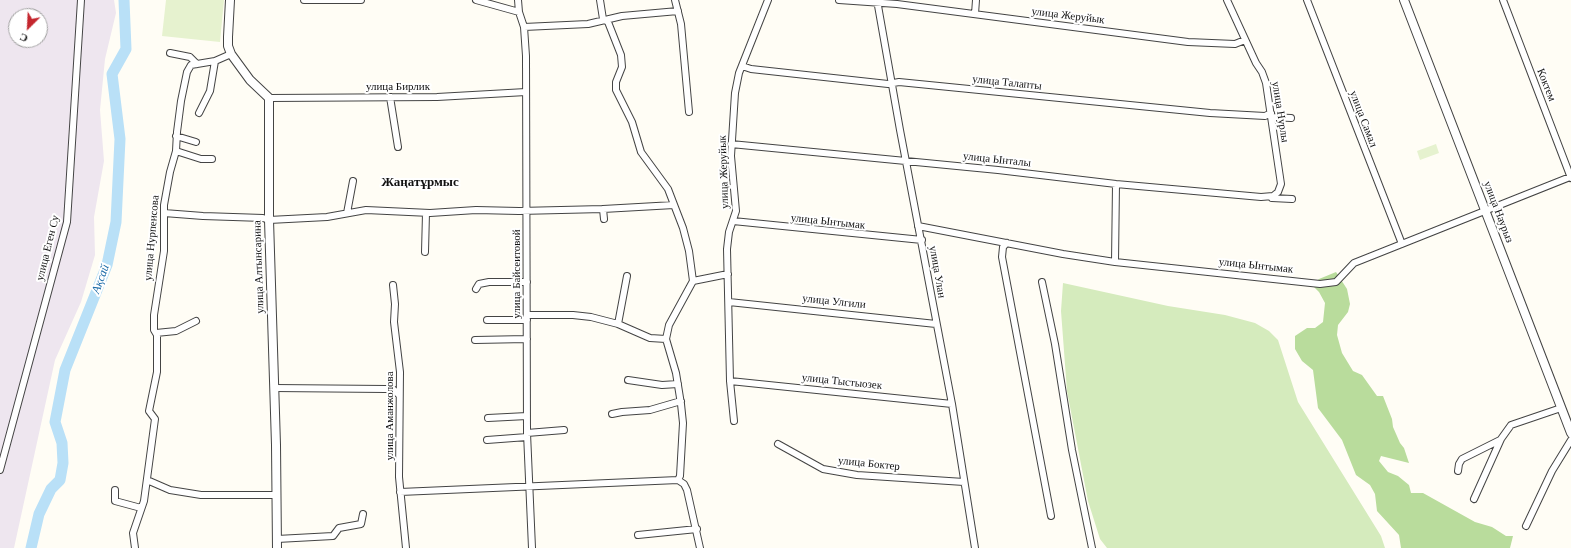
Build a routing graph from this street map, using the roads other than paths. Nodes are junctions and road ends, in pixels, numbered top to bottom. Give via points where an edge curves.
1 (82, 0) edge
2 (230, 0) edge
3 (304, 0) edge
4 (361, 0) edge
5 (476, 0) edge
6 (518, 0) edge
7 (600, 0) edge
8 (675, 0) edge
9 (768, 0) edge
10 (839, 0) edge
11 (976, 0) edge
12 (1227, 0) edge
13 (1307, 0) edge
14 (1404, 0) edge
15 (1503, 0) edge
16 (877, 2) edge
17 (678, 11) junction
18 (519, 12) junction
19 (975, 14) junction
20 (603, 19) junction
21 (524, 27) junction
22 (1245, 40) junction
23 (170, 53) dead end
24 (231, 54) junction
25 (215, 61) junction
26 (197, 64) junction
27 (742, 66) junction
28 (892, 82) junction
29 (526, 92) junction
30 (390, 97) junction
31 (269, 98) junction
32 (689, 112) dead end
33 (199, 113) dead end
34 (1271, 115) junction
35 (1290, 118) dead end
36 (176, 136) junction
37 (196, 142) dead end
38 (731, 144) junction
39 (398, 147) dead end
40 (176, 151) junction
41 (212, 159) dead end
42 (906, 162) junction
43 (1571, 177) edge
44 (354, 181) dead end
45 (1116, 184) junction
46 (1265, 197) junction
47 (1292, 199) dead end
48 (674, 205) junction
49 (334, 208) dead end
50 (603, 209) junction
51 (527, 210) junction
52 (1484, 211) junction
53 (164, 213) junction
54 (347, 213) junction
55 (426, 213) junction
56 (334, 215) junction
57 (604, 219) dead end
58 (269, 220) junction
59 (733, 221) junction
60 (918, 226) junction
61 (922, 240) junction
62 (1007, 243) junction
63 (1402, 244) junction
64 (425, 252) dead end
65 (1115, 262) junction
66 (728, 274) junction
67 (627, 276) dead end
68 (693, 281) junction
69 (526, 282) junction
70 (1042, 282) dead end
71 (392, 285) dead end
72 (476, 289) dead end
73 (729, 302) junction
74 (527, 318) junction
75 (487, 320) dead end
76 (196, 321) dead end
77 (618, 324) junction
78 (936, 324) junction
79 (156, 333) junction
80 (527, 339) junction
81 (666, 339) junction
82 (475, 340) dead end
83 (628, 380) dead end
84 (730, 381) junction
85 (678, 384) junction
86 (274, 388) junction
87 (399, 395) junction
88 (681, 401) junction
89 (952, 404) junction
90 (1561, 408) junction
91 (612, 414) dead end
92 (526, 416) junction
93 (488, 418) dead end
94 (734, 420) dead end
95 (564, 430) dead end
96 (1571, 432) edge
97 (527, 435) junction
98 (1501, 439) junction
99 (487, 440) dead end
100 (1571, 440) edge
101 (778, 444) dead end
102 (0, 470) edge
103 (1458, 471) dead end
104 (147, 480) junction
105 (678, 480) junction
106 (964, 482) junction
107 (530, 487) junction
108 (115, 490) dead end
109 (400, 492) junction
110 (277, 495) junction
111 (1474, 499) dead end
112 (141, 508) junction
113 (363, 514) dead end
114 (1051, 516) dead end
115 (1526, 526) dead end
116 (697, 529) junction
117 (638, 535) dead end
118 (277, 539) junction
119 (135, 548) edge
120 (277, 548) edge
121 (406, 548) edge
122 (532, 548) edge
123 (700, 548) edge
124 (975, 548) edge
125 (1092, 548) edge

1 - 102 street, улица Еген Су via 67,222
2 - 24 street via 228,46
3 - 4 street
5 - 18 street
6 - 18 street, улица Байсеитовой
7 - 20 street
8 - 17 street
9 - 27 street, улица Жеруйык
10 - 16 street, улица Жеруйык
11 - 19 street
12 - 22 street, улица Нурлы
13 - 63 street, улица Самал
14 - 52 street, улица Наурыз
15 - 43 street, Коктем
16 - 19 street, улица Жеруйык
16 - 28 street, улица Улан
17 - 20 street
17 - 32 street
18 - 21 street, улица Байсеитовой
19 - 22 street, улица Жеруйык via 1188,42 1235,44
20 - 21 street via 588,24
20 - 48 street via 608,22 621,55 622,67 616,82 616,90 632,122 641,152 668,189
21 - 29 street, улица Байсеитовой
22 - 34 street, улица Нурлы via 1262,72
23 - 26 street via 190,57
24 - 25 street
24 - 31 street via 250,80
25 - 26 street
25 - 33 street via 210,91
26 - 36 street, улица Нурпеисова via 191,65 186,78
27 - 28 street, улица Талапты via 888,84
27 - 38 street, улица Жеруйык via 735,93
28 - 34 street, улица Талапты via 1210,113
28 - 42 street, улица Улан
29 - 30 street, улица Бирлик
29 - 51 street, улица Байсеитовой
30 - 31 street, улица Бирлик
30 - 39 street
31 - 58 street, улица Алтынсарина
34 - 35 street, улица Талапты
34 - 46 street, улица Нурлы via 1281,184 1276,195
36 - 37 street
36 - 40 street, улица Нурпеисова
38 - 42 street, улица Ынталы
38 - 59 street, улица Жеруйык via 736,211
40 - 41 street via 201,159
40 - 53 street, улица Нурпеисова
42 - 45 street, улица Ынталы
42 - 60 street, улица Улан
43 - 52 street, улица Ынтымак
44 - 54 street
45 - 46 street, улица Ынталы
45 - 65 street
46 - 47 street, улица Ынталы
48 - 50 street
48 - 68 street via 687,240
49 - 56 street
50 - 51 street
50 - 57 street
51 - 55 street
51 - 69 street, улица Байсеитовой
52 - 63 street, улица Ынтымак
52 - 90 street, улица Наурыз
53 - 58 street
53 - 79 street, улица Нурпеисова via 164,251 153,325
54 - 55 street via 366,210
54 - 56 street
55 - 64 street
56 - 58 street
58 - 86 street, улица Алтынсарина
59 - 61 street, улица Ынтымак
59 - 66 street, улица Жеруйык via 727,249
60 - 61 street, улица Улан
60 - 62 street, улица Ынтымак
61 - 78 street, улица Улан
62 - 65 street, улица Ынтымак
62 - 114 street via 1003,247 1002,257
63 - 65 street, улица Ынтымак via 1354,263 1336,282 1320,284
66 - 68 street
66 - 73 street, улица Жеруйык
67 - 77 street
68 - 81 street via 669,325
69 - 72 street via 489,282 479,284
69 - 74 street, улица Байсеитовой
70 - 125 street
71 - 87 street, улица Аманжолова via 400,372
73 - 78 street, улица Улгили
73 - 84 street, улица Жеруйык
74 - 75 street
74 - 77 street via 573,315
74 - 80 street, улица Байсеитовой
76 - 79 street via 176,331
77 - 81 street via 650,338
78 - 89 street, улица Улан
79 - 104 street, улица Нурпеисова via 157,372 150,411 155,419
80 - 82 street
80 - 92 street, улица Байсеитовой
81 - 85 street
83 - 85 street via 662,385
84 - 89 street, улица Тыстыозек
84 - 94 street, улица Жеруйык
85 - 88 street
86 - 87 street via 386,389 394,390
86 - 110 street, улица Алтынсарина
87 - 109 street, улица Аманжолова
88 - 91 street via 650,410
88 - 105 street via 683,423
89 - 106 street, улица Улан
90 - 96 street, улица Наурыз
90 - 98 street via 1511,425
92 - 93 street
92 - 97 street, улица Байсеитовой
95 - 97 street
97 - 99 street
97 - 107 street, улица Байсеитовой
98 - 103 street via 1462,459
98 - 111 street
100 - 115 street via 1552,471
101 - 106 street, улица Боктер via 823,469 857,475
104 - 110 street via 170,490 201,495
104 - 112 street, улица Нурпеисова
105 - 107 street
105 - 116 street via 688,490
106 - 124 street, улица Улан
107 - 109 street
107 - 122 street, улица Байсеитовой
108 - 112 street via 115,501
109 - 121 street, улица Аманжолова
110 - 118 street, улица Алтынсарина
112 - 119 street, улица Нурпеисова via 133,533
113 - 118 street via 361,524 339,528 333,536
116 - 117 street
116 - 123 street
118 - 120 street, улица Алтынсарина

